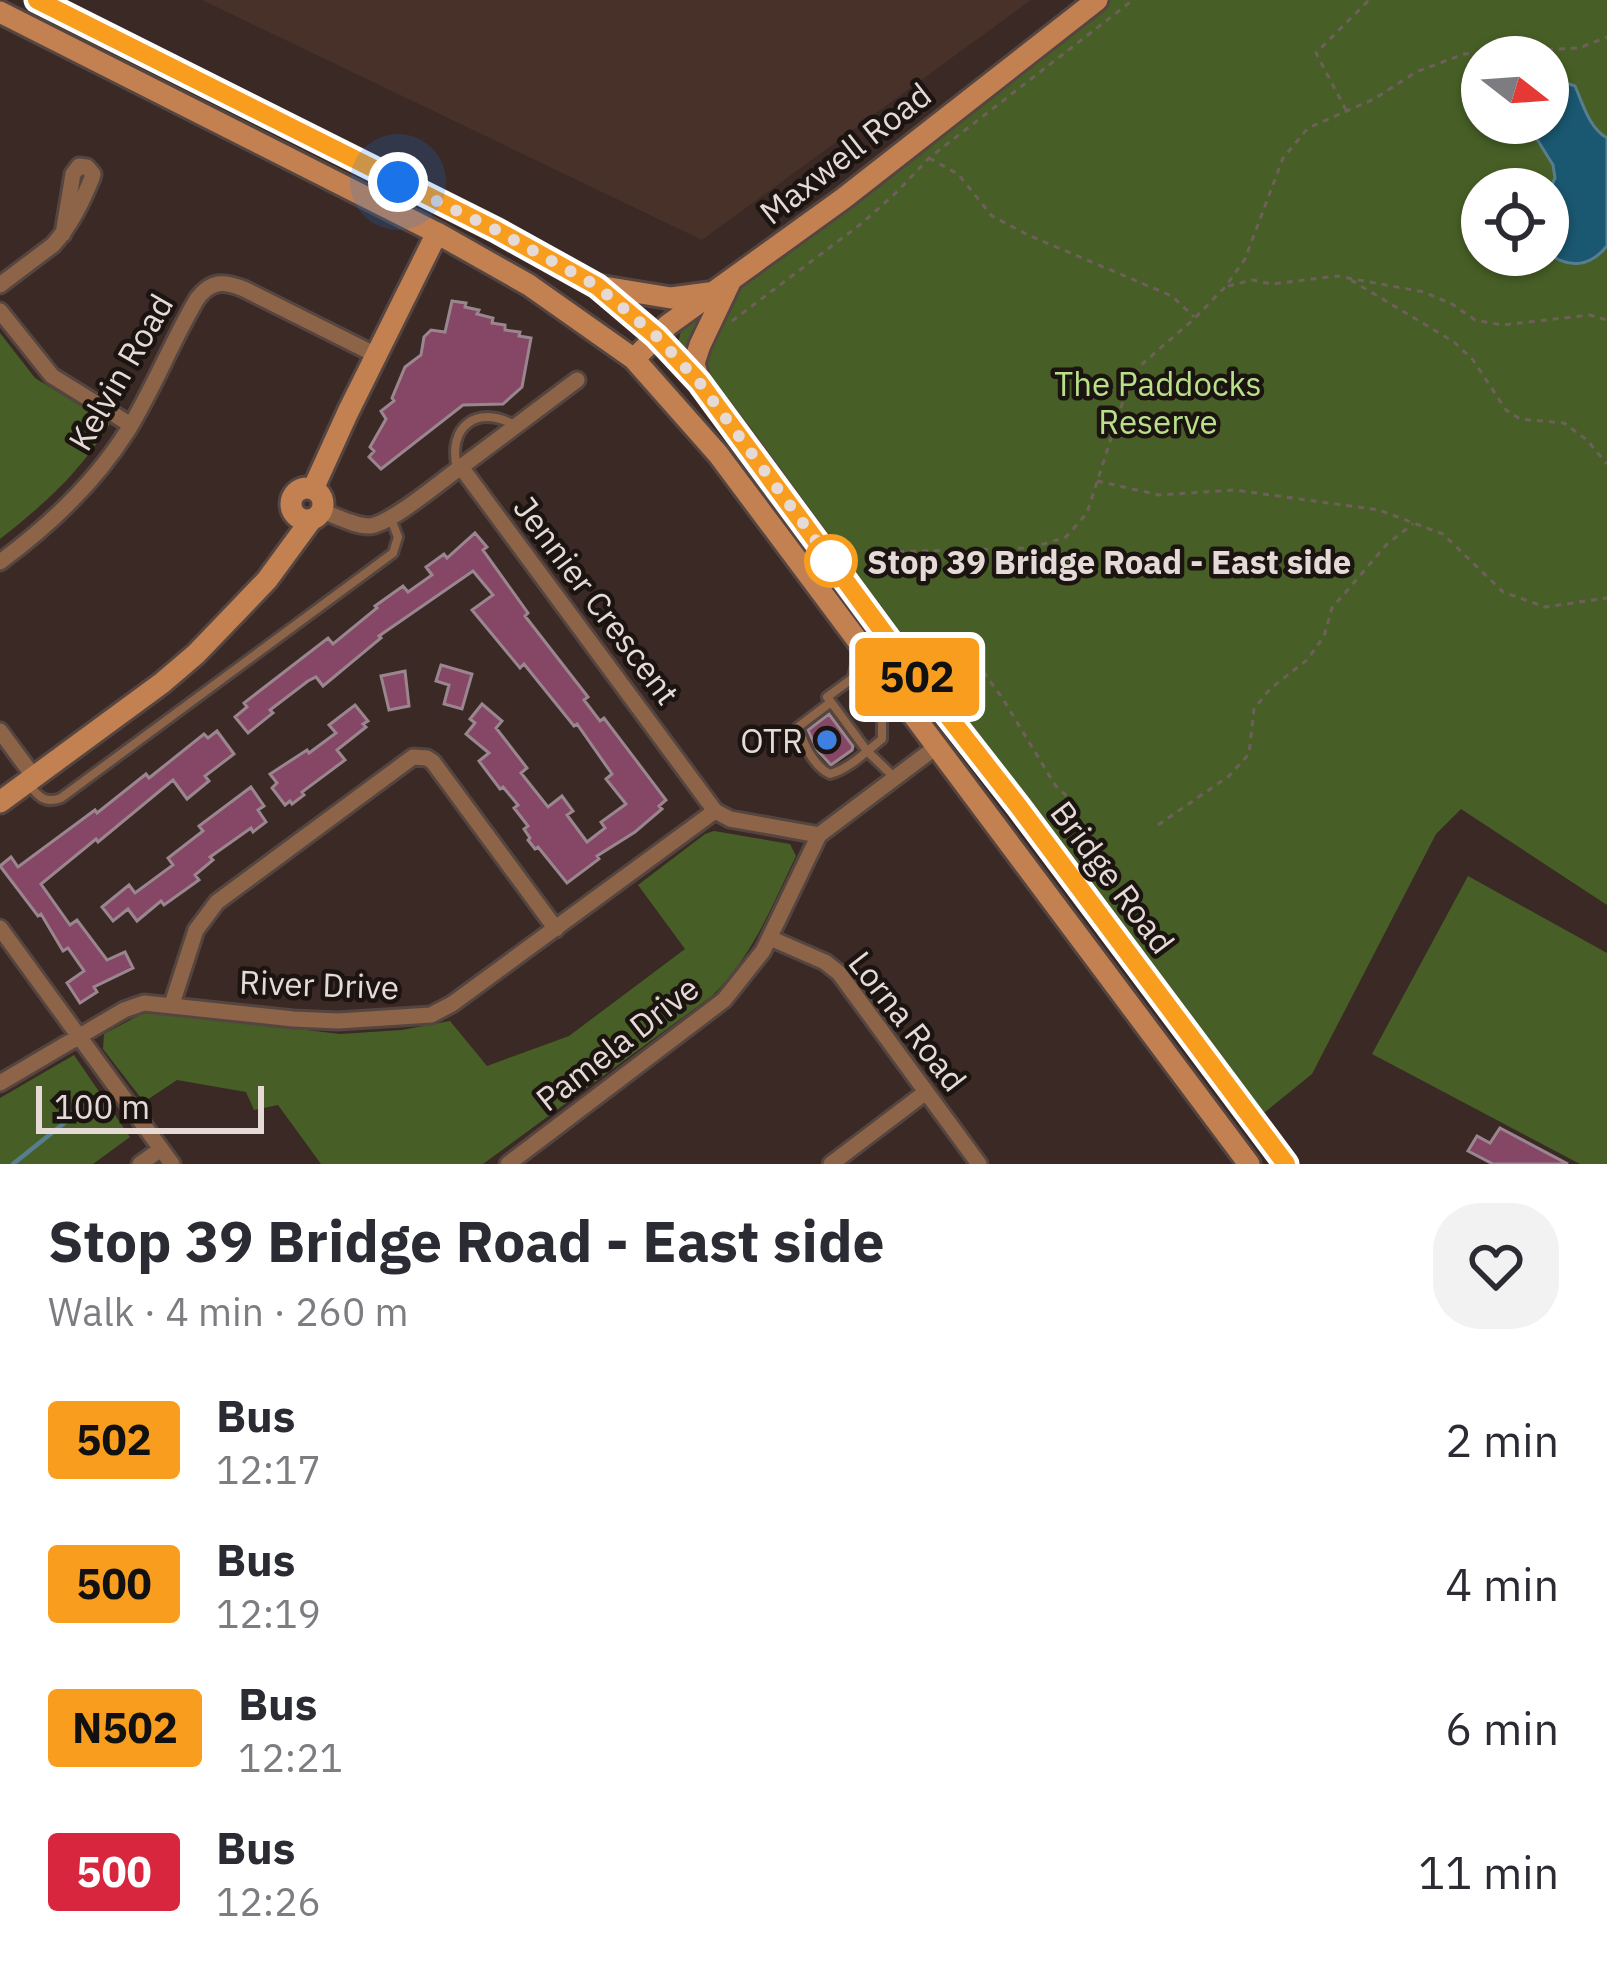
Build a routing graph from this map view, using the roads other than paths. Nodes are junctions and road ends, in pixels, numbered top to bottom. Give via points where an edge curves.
1 (37, 0) edge
2 (1097, 0) edge
3 (0, 12) edge
4 (433, 199) junction
5 (437, 233) junction
6 (62, 234) dead end
7 (0, 285) edge
8 (597, 286) junction
9 (722, 286) junction
10 (0, 311) edge
11 (656, 336) junction
12 (376, 355) junction
13 (634, 359) junction
14 (577, 380) dead end
15 (699, 382) junction
16 (131, 425) junction
17 (515, 426) junction
18 (459, 468) junction
19 (309, 516) junction
20 (390, 518) junction
21 (0, 562) edge
22 (860, 645) junction
23 (853, 678) junction
24 (831, 702) junction
25 (882, 717) junction
26 (915, 719) junction
27 (957, 730) junction
28 (0, 731) edge
29 (936, 747) junction
30 (867, 751) junction
31 (895, 778) junction
32 (30, 779) junction
33 (0, 802) edge
34 (715, 811) junction
35 (819, 835) junction
36 (0, 928) edge
37 (556, 929) junction
38 (770, 938) junction
39 (172, 1004) junction
40 (80, 1036) junction
41 (0, 1083) edge
42 (926, 1092) junction
43 (161, 1149) junction
44 (140, 1164) edge
45 (172, 1164) edge
46 (508, 1164) edge
47 (831, 1164) edge
48 (980, 1164) edge
49 (1249, 1164) edge
50 (1286, 1164) edge

1 - 4 main road, Bridge Road
2 - 9 main road, Maxwell Road
3 - 5 main road, Bridge Road
4 - 5 main road
4 - 8 main road, Bridge Road
5 - 12 main road
5 - 13 main road, Bridge Road via 530,285
6 - 7 street
8 - 9 main road via 671,298
8 - 11 main road, Bridge Road
9 - 11 main road, Maxwell Road
9 - 15 main road via 694,363
10 - 16 street via 52,376
11 - 13 main road, Maxwell Road
11 - 15 main road, Bridge Road
12 - 16 street, Kelvin Road via 244,289 216,283 197,298
12 - 19 main road via 313,489 294,495 291,506
13 - 22 main road, Bridge Road via 710,444
14 - 17 street
15 - 27 main road, Bridge Road
16 - 21 street, Kelvin Road via 68,504
17 - 18 street
17 - 18 lane via 473,419 457,444
18 - 20 street
18 - 34 street, Jennier Crescent
19 - 20 street via 365,526
19 - 32 main road via 267,580 202,648
20 - 32 lane via 398,537 393,553 61,798 40,799
22 - 23 lane
22 - 26 main road, Bridge Road
23 - 24 lane via 827,697
23 - 25 lane
24 - 30 lane
24 - 30 lane via 798,727 822,770 839,772
25 - 26 lane
25 - 30 lane via 882,739
26 - 29 main road, Bridge Road
27 - 29 main road
27 - 50 main road, Bridge Road
28 - 32 street
29 - 31 street, Pamela Drive
29 - 49 main road, Bridge Road
30 - 31 lane
31 - 35 street, Pamela Drive
32 - 33 main road
34 - 35 street
34 - 37 street, River Drive
35 - 38 street, Pamela Drive
36 - 40 street
37 - 39 street, River Drive via 431,1016 315,1021
37 - 39 street via 433,763 413,757 217,902 196,930
38 - 42 street, Lorna Road via 839,973
38 - 46 street, Pamela Drive via 710,1013
39 - 40 street, River Drive via 133,1006
40 - 41 street, River Drive
40 - 43 street
42 - 47 street
42 - 48 street, Lorna Road
43 - 44 street
43 - 45 street

